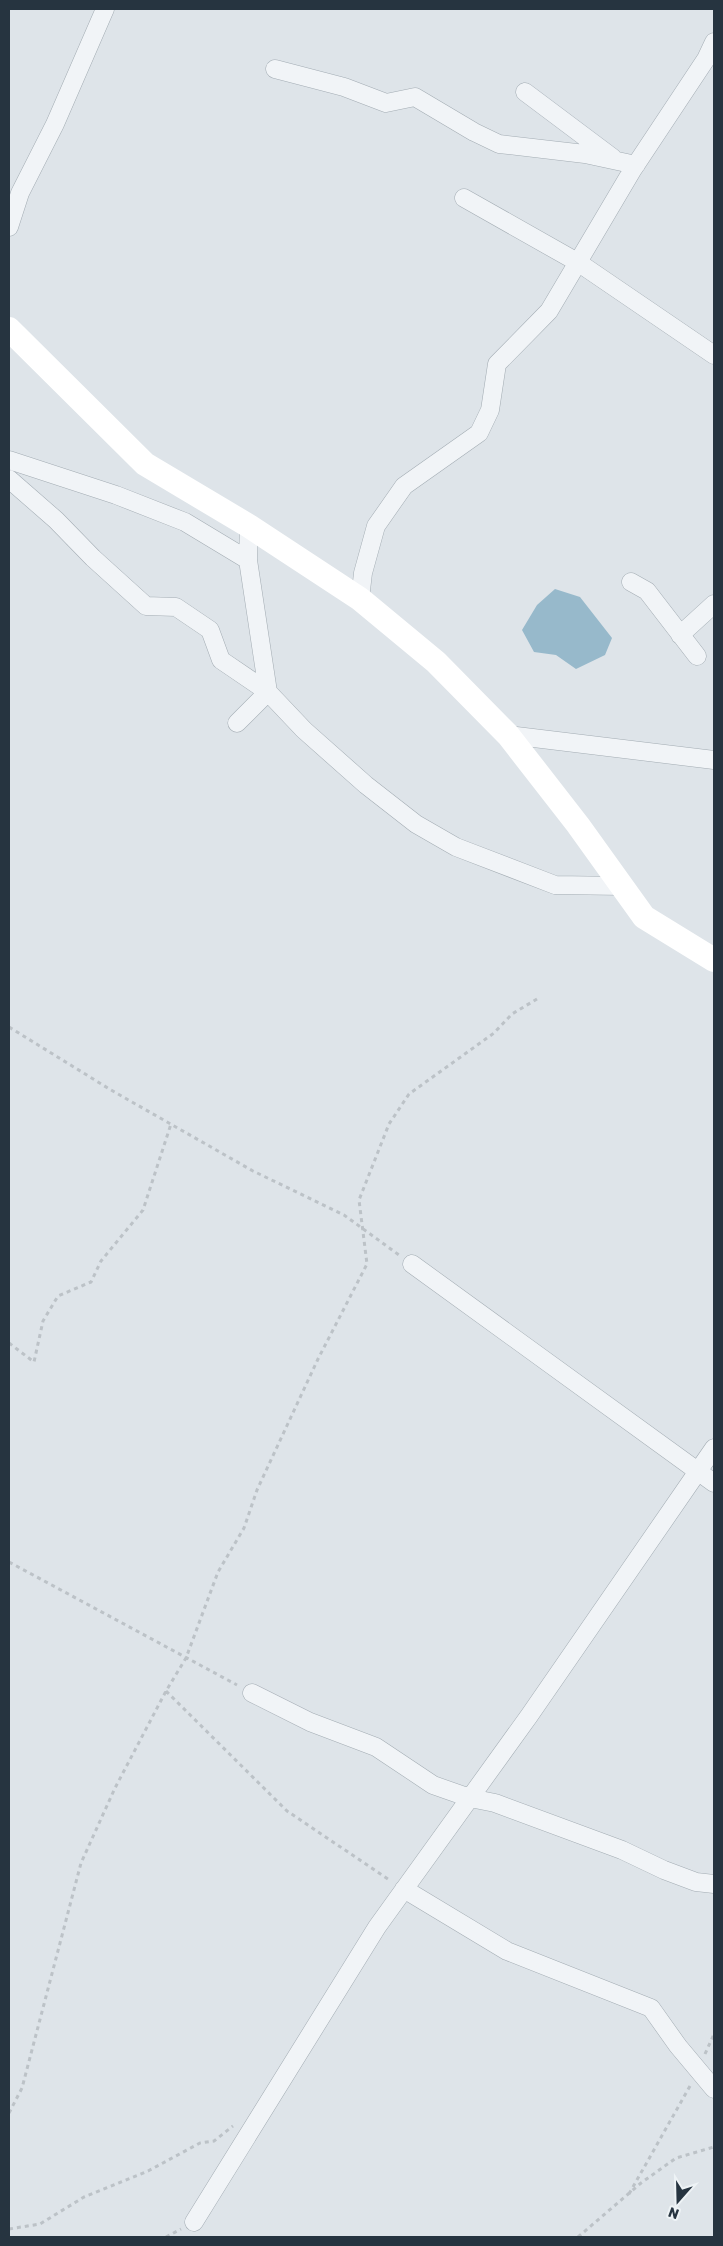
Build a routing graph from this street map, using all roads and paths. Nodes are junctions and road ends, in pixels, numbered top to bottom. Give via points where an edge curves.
1 (106, 9) edge
2 (714, 42) edge
3 (710, 58) edge
4 (275, 69) dead end
5 (525, 92) dead end
6 (617, 161) junction
7 (636, 164) junction
8 (464, 198) dead end
9 (9, 227) edge
10 (579, 263) junction
11 (9, 329) edge
12 (714, 355) edge
13 (9, 460) edge
14 (9, 479) edge
15 (249, 526) junction
16 (248, 560) junction
17 (631, 582) dead end
18 (360, 599) junction
19 (714, 604) edge
20 (680, 635) junction
21 (697, 656) dead end
22 (268, 692) junction
23 (237, 723) dead end
24 (508, 735) junction
25 (714, 760) edge
26 (623, 886) junction
27 (714, 960) edge
28 (537, 999) dead end
29 (9, 1027) edge
30 (171, 1124) junction
31 (364, 1230) junction
32 (412, 1264) joint
33 (9, 1343) edge
34 (714, 1448) edge
35 (706, 1473) edge
36 (714, 1483) edge
37 (9, 1562) edge
38 (186, 1658) junction
39 (166, 1691) junction
40 (252, 1693) joint
41 (470, 1798) junction
42 (714, 1884) edge
43 (404, 1889) junction
44 (714, 2034) edge
45 (698, 2070) junction
46 (714, 2089) edge
47 (262, 2111) junction
48 (9, 2114) edge
49 (714, 2147) edge
50 (629, 2194) junction
51 (194, 2222) dead end
52 (9, 2229) edge
53 (578, 2237) edge

1 - 9 street via 20,193
2 - 3 street
3 - 7 street
4 - 6 street via 344,87 386,103 415,97 499,144
5 - 6 street
6 - 7 street
7 - 10 street
8 - 10 street
10 - 12 street
10 - 18 street via 549,311 497,364 490,410 479,433 404,486 376,526 363,573
11 - 15 street via 145,464
13 - 16 street via 116,495 185,522
14 - 22 street via 146,606 176,607 210,630 221,660
15 - 16 street
15 - 18 street
16 - 22 street
17 - 20 street via 647,591
18 - 24 street via 436,662
19 - 20 street
20 - 21 street
22 - 23 street
22 - 26 street via 304,730 366,785 416,824 456,847 555,886
24 - 25 street
24 - 26 street
26 - 27 street via 644,917
28 - 31 path via 512,1014 494,1034 410,1094 389,1124 360,1200
29 - 30 path
30 - 31 path via 253,1171 344,1216
30 - 33 path via 144,1210 101,1261 91,1282 58,1296 43,1321 34,1362
31 - 32 path
31 - 38 path via 367,1264 310,1376 257,1490 244,1528 218,1572
32 - 35 street
34 - 35 street
35 - 36 street
35 - 41 street
37 - 38 path
38 - 39 path
38 - 40 path
39 - 43 path via 287,1811
39 - 48 path via 115,1788 81,1863 22,2088
40 - 41 street via 310,1722 376,1747 433,1785
41 - 42 street via 495,1803 622,1850 696,1882
41 - 43 street
43 - 45 street via 507,1951 651,2008
43 - 47 street via 377,1926
44 - 45 path
45 - 46 street
45 - 50 path
47 - 51 street
47 - 52 path via 230,2128 214,2141 200,2143 148,2171 84,2197 40,2224
49 - 50 path via 676,2158
50 - 53 path

